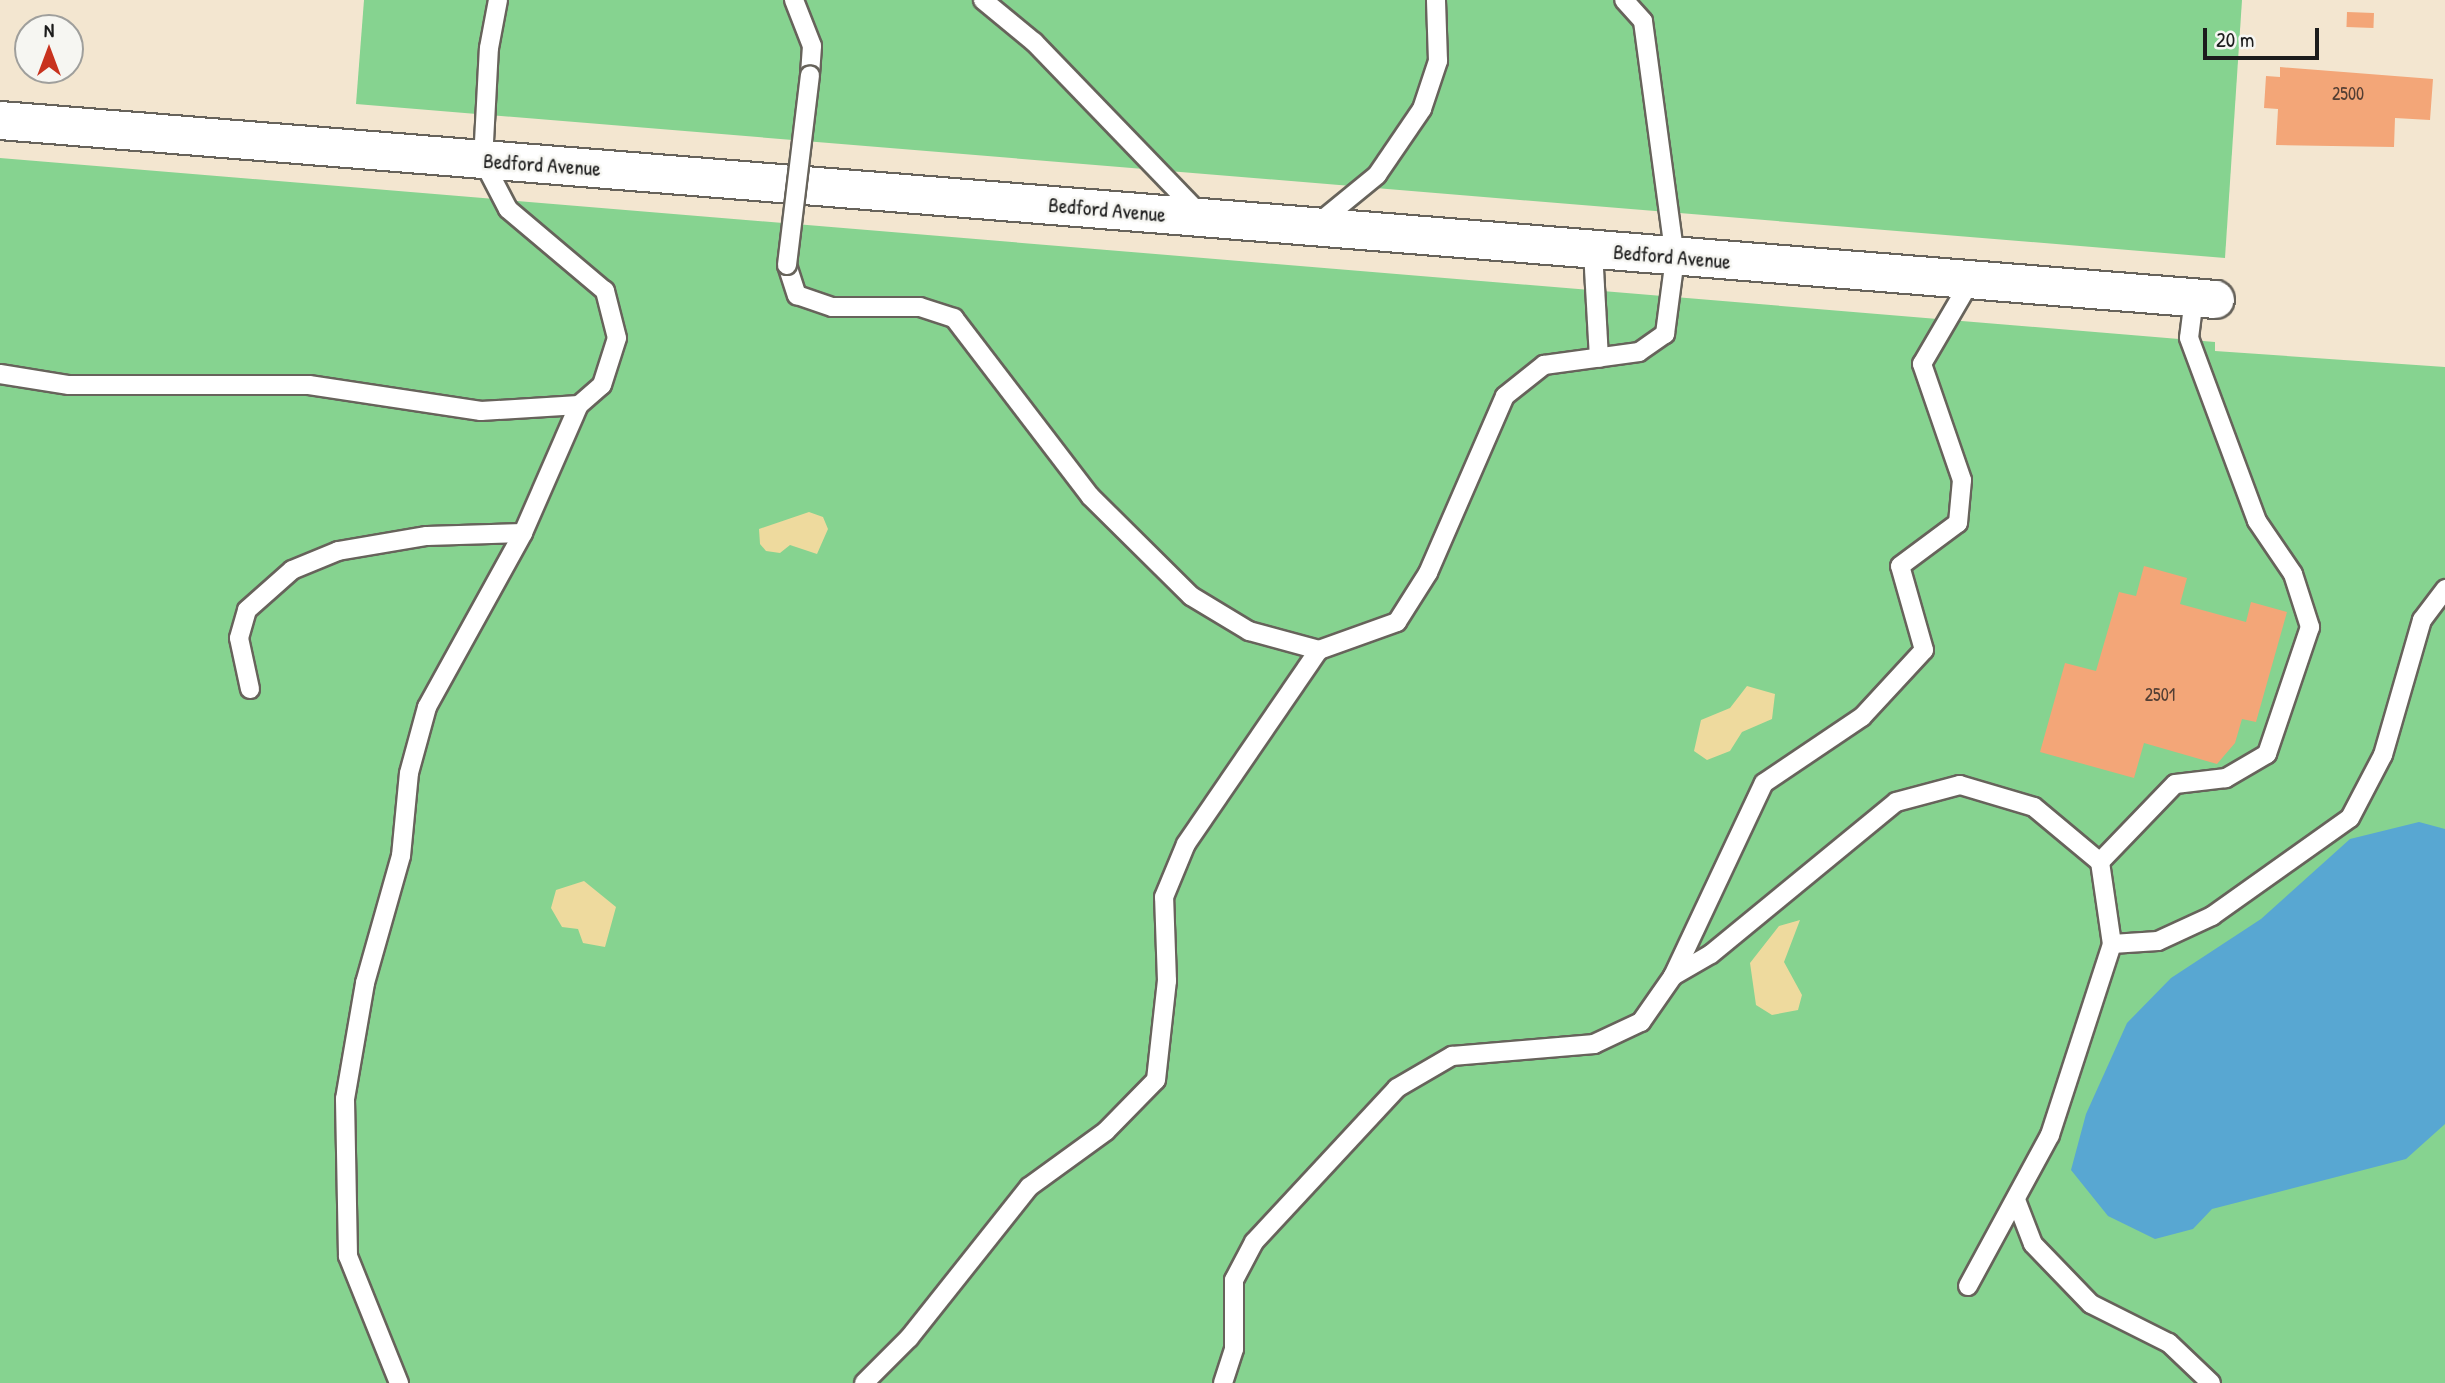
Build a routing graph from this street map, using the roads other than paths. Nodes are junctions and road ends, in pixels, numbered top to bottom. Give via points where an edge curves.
1 (498, 0) edge
2 (794, 0) edge
3 (983, 0) edge
4 (1436, 0) edge
5 (1624, 0) edge
6 (0, 120) edge
7 (483, 161) junction
8 (1204, 218) junction
9 (1313, 227) junction
10 (1593, 251) junction
11 (1675, 258) junction
12 (1970, 282) junction
13 (2204, 299) joint
14 (1599, 358) junction
15 (0, 374) edge
16 (579, 405) junction
17 (523, 533) junction
18 (2445, 589) edge
19 (1319, 650) junction
20 (250, 689) dead end
21 (2100, 862) junction
22 (2112, 944) junction
23 (1673, 976) junction
24 (2016, 1200) junction
25 (1968, 1286) dead end
26 (399, 1383) edge
27 (864, 1383) edge
28 (1223, 1383) edge
29 (2211, 1383) edge

1 - 7 lane via 489,48
2 - 19 lane, bridge via 812,46 787,265 797,295 832,307 920,307 954,318 1090,496 1191,596 1249,631
3 - 8 lane via 1034,43
4 - 9 lane via 1438,61 1422,109 1377,175
5 - 11 lane via 1643,22
6 - 7 street, Bedford Avenue
7 - 8 street, Bedford Avenue
7 - 16 lane via 508,209 605,291 617,338 602,385
8 - 9 street, Bedford Avenue
9 - 10 street, Bedford Avenue
10 - 11 street, Bedford Avenue
10 - 14 lane
11 - 12 street, Bedford Avenue
11 - 14 lane via 1665,334 1639,352
12 - 13 street, Bedford Avenue
12 - 23 lane via 1922,364 1962,480 1958,523 1900,566 1924,650 1862,717 1764,783
13 - 21 lane via 2189,338 2257,520 2293,574 2310,627 2267,754 2225,778 2175,784
14 - 19 lane via 1544,365 1505,396 1428,573 1397,622
15 - 16 lane via 69,385 309,385 481,411
16 - 17 lane
17 - 20 lane via 427,536 338,551 292,570 247,610 239,638
17 - 26 lane via 427,707 410,773 401,856 365,983 345,1099 348,1256
18 - 22 lane via 2422,620 2383,755 2350,818 2212,916 2158,941
19 - 27 lane via 1226,778 1164,897 1167,981 1156,1080 1106,1131 1029,1187 909,1338
21 - 22 lane
21 - 23 lane via 2034,807 1960,785 1896,802 1711,954
22 - 24 lane via 2049,1135
23 - 28 lane via 1642,1021 1594,1044 1452,1056 1397,1088 1254,1242 1234,1280 1234,1349
24 - 25 lane
24 - 29 lane via 2033,1244 2091,1304 2169,1343

